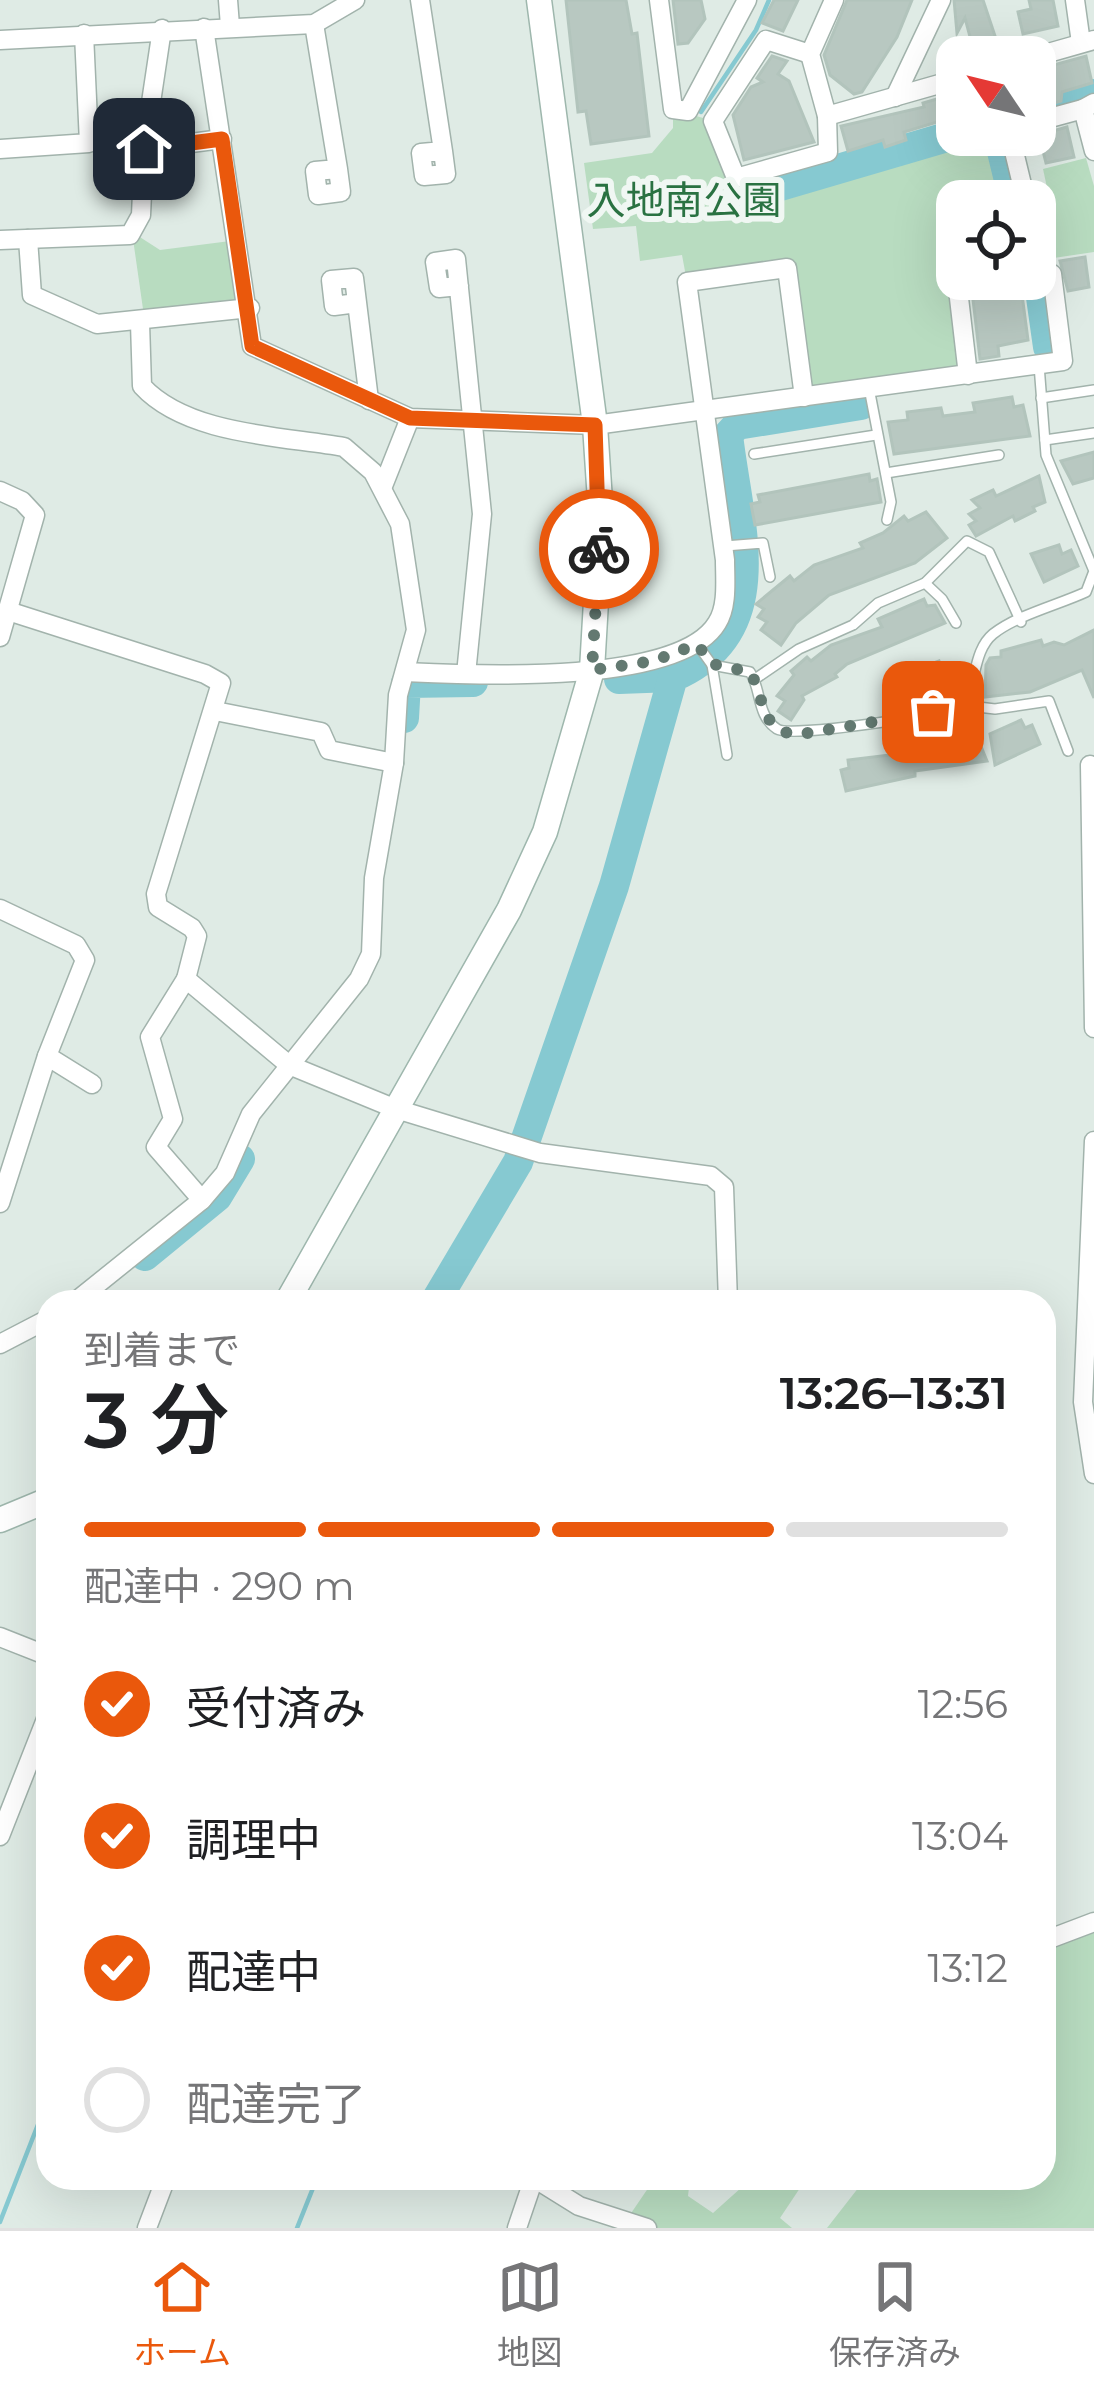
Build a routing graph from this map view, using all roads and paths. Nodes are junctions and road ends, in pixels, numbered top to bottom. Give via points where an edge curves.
1 (228, 0) edge
2 (354, 0) edge
3 (420, 0) edge
4 (539, 0) edge
5 (658, 0) edge
6 (747, 0) edge
7 (834, 0) edge
8 (940, 0) edge
9 (1075, 0) edge
10 (314, 24) junction
11 (230, 26) junction
12 (204, 28) junction
13 (163, 29) junction
14 (84, 34) junction
15 (0, 40) edge
16 (1088, 42) edge
17 (1056, 51) edge
18 (810, 54) junction
19 (936, 85) edge
20 (895, 97) junction
21 (1089, 106) edge
22 (827, 116) junction
23 (1056, 116) edge
24 (222, 139) junction
25 (0, 149) edge
26 (144, 149) junction
27 (443, 151) dead end
28 (1094, 151) edge
29 (338, 169) dead end
30 (28, 239) junction
31 (0, 240) edge
32 (459, 286) dead end
33 (959, 300) edge
34 (1055, 300) edge
35 (357, 304) dead end
36 (250, 308) junction
37 (140, 323) junction
38 (1039, 365) junction
39 (968, 375) junction
40 (869, 388) junction
41 (1094, 390) edge
42 (804, 397) junction
43 (1041, 398) junction
44 (369, 400) junction
45 (707, 410) junction
46 (410, 418) junction
47 (474, 422) junction
48 (595, 425) junction
49 (1094, 433) edge
50 (876, 435) junction
51 (1045, 440) junction
52 (754, 454) dead end
53 (999, 455) dead end
54 (886, 473) junction
55 (382, 486) junction
56 (0, 491) edge
57 (887, 520) dead end
58 (728, 546) junction
59 (1094, 571) edge
60 (770, 578) dead end
61 (925, 583) junction
62 (8, 610) junction
63 (1021, 622) junction
64 (956, 623) dead end
65 (0, 637) edge
66 (699, 646) junction
67 (710, 663) junction
68 (592, 670) junction
69 (405, 672) junction
70 (466, 674) junction
71 (755, 679) junction
72 (961, 705) junction
73 (215, 711) junction
74 (1068, 751) dead end
75 (727, 755) dead end
76 (394, 763) junction
77 (1090, 765) dead end
78 (0, 910) edge
79 (186, 979) junction
80 (1094, 1028) edge
81 (46, 1056) junction
82 (289, 1065) junction
83 (92, 1084) dead end
84 (396, 1109) junction
85 (1094, 1141) edge
86 (202, 1200) junction
87 (0, 1203) edge
88 (98, 1290) edge
89 (294, 1290) edge
90 (728, 1290) edge
91 (36, 1326) edge
92 (0, 1345) edge
93 (1094, 1474) edge
94 (36, 1505) edge
95 (0, 1520) edge
96 (0, 1637) edge
97 (36, 1650) edge
98 (36, 1744) edge
99 (0, 1836) edge
100 (1094, 1922) edge
101 (1056, 1936) edge
102 (161, 2190) edge
103 (530, 2190) edge
104 (553, 2190) edge
105 (147, 2228) edge
106 (517, 2228) edge
107 (647, 2228) edge

1 - 11 street
2 - 10 street
3 - 27 street
4 - 48 street
5 - 6 street via 673,109 688,111
7 - 18 street
8 - 20 street
9 - 16 street
10 - 11 street
10 - 29 street
11 - 12 street
12 - 13 street
12 - 24 street
13 - 14 street
13 - 26 street
14 - 15 street
14 - 25 street via 89,143
16 - 17 street
18 - 22 street
18 - 22 street via 766,40 713,121 736,178 827,152
19 - 20 street
20 - 22 street
21 - 23 street
21 - 28 street
24 - 26 street
24 - 36 street
26 - 30 street via 141,215 130,235
30 - 31 street
30 - 37 street via 32,295 97,324
32 - 47 street
33 - 39 street
34 - 38 street via 1063,362
35 - 44 street
36 - 37 street
36 - 44 street via 252,346
37 - 55 street via 142,386 152,397 206,422 344,447
38 - 39 street
38 - 43 lane
39 - 40 street
40 - 42 street
40 - 50 lane
41 - 43 lane
42 - 45 street
42 - 45 street via 787,268 767,270 687,282
43 - 51 lane
44 - 46 street
45 - 48 street
45 - 58 street
46 - 47 street
46 - 55 street
47 - 48 street
47 - 70 street via 482,514
48 - 68 street via 601,516
49 - 51 lane
50 - 52 lane
50 - 54 lane
51 - 59 lane
53 - 54 lane
54 - 57 lane
55 - 69 street via 410,574 416,630
56 - 62 street via 35,515
58 - 60 lane via 763,544
58 - 66 street via 717,623
59 - 63 lane via 1086,592
61 - 63 lane via 968,541 988,552
61 - 64 lane
61 - 71 lane
62 - 65 street
62 - 73 street via 206,674 220,683
63 - 72 lane via 994,633 976,655
66 - 67 lane
66 - 68 street
67 - 71 lane
67 - 75 lane
68 - 70 street
68 - 84 street via 544,832
69 - 70 street
69 - 76 street
71 - 72 lane via 767,721 796,735
72 - 74 lane via 995,710 1048,701
73 - 76 street via 321,732 329,750
73 - 79 street via 156,894 158,907 196,936
76 - 82 street via 370,954
77 - 80 street
78 - 81 street via 76,945 85,959
79 - 82 street
79 - 86 street via 150,1037 173,1119 156,1147
81 - 83 street
81 - 87 street
82 - 84 street
82 - 86 street
84 - 89 street
84 - 90 street via 540,1154 711,1176 724,1187
85 - 93 street via 1083,1402
86 - 88 street
91 - 92 street
94 - 95 street
96 - 97 street
98 - 99 street
100 - 101 street
102 - 105 street
103 - 106 street
104 - 107 street

